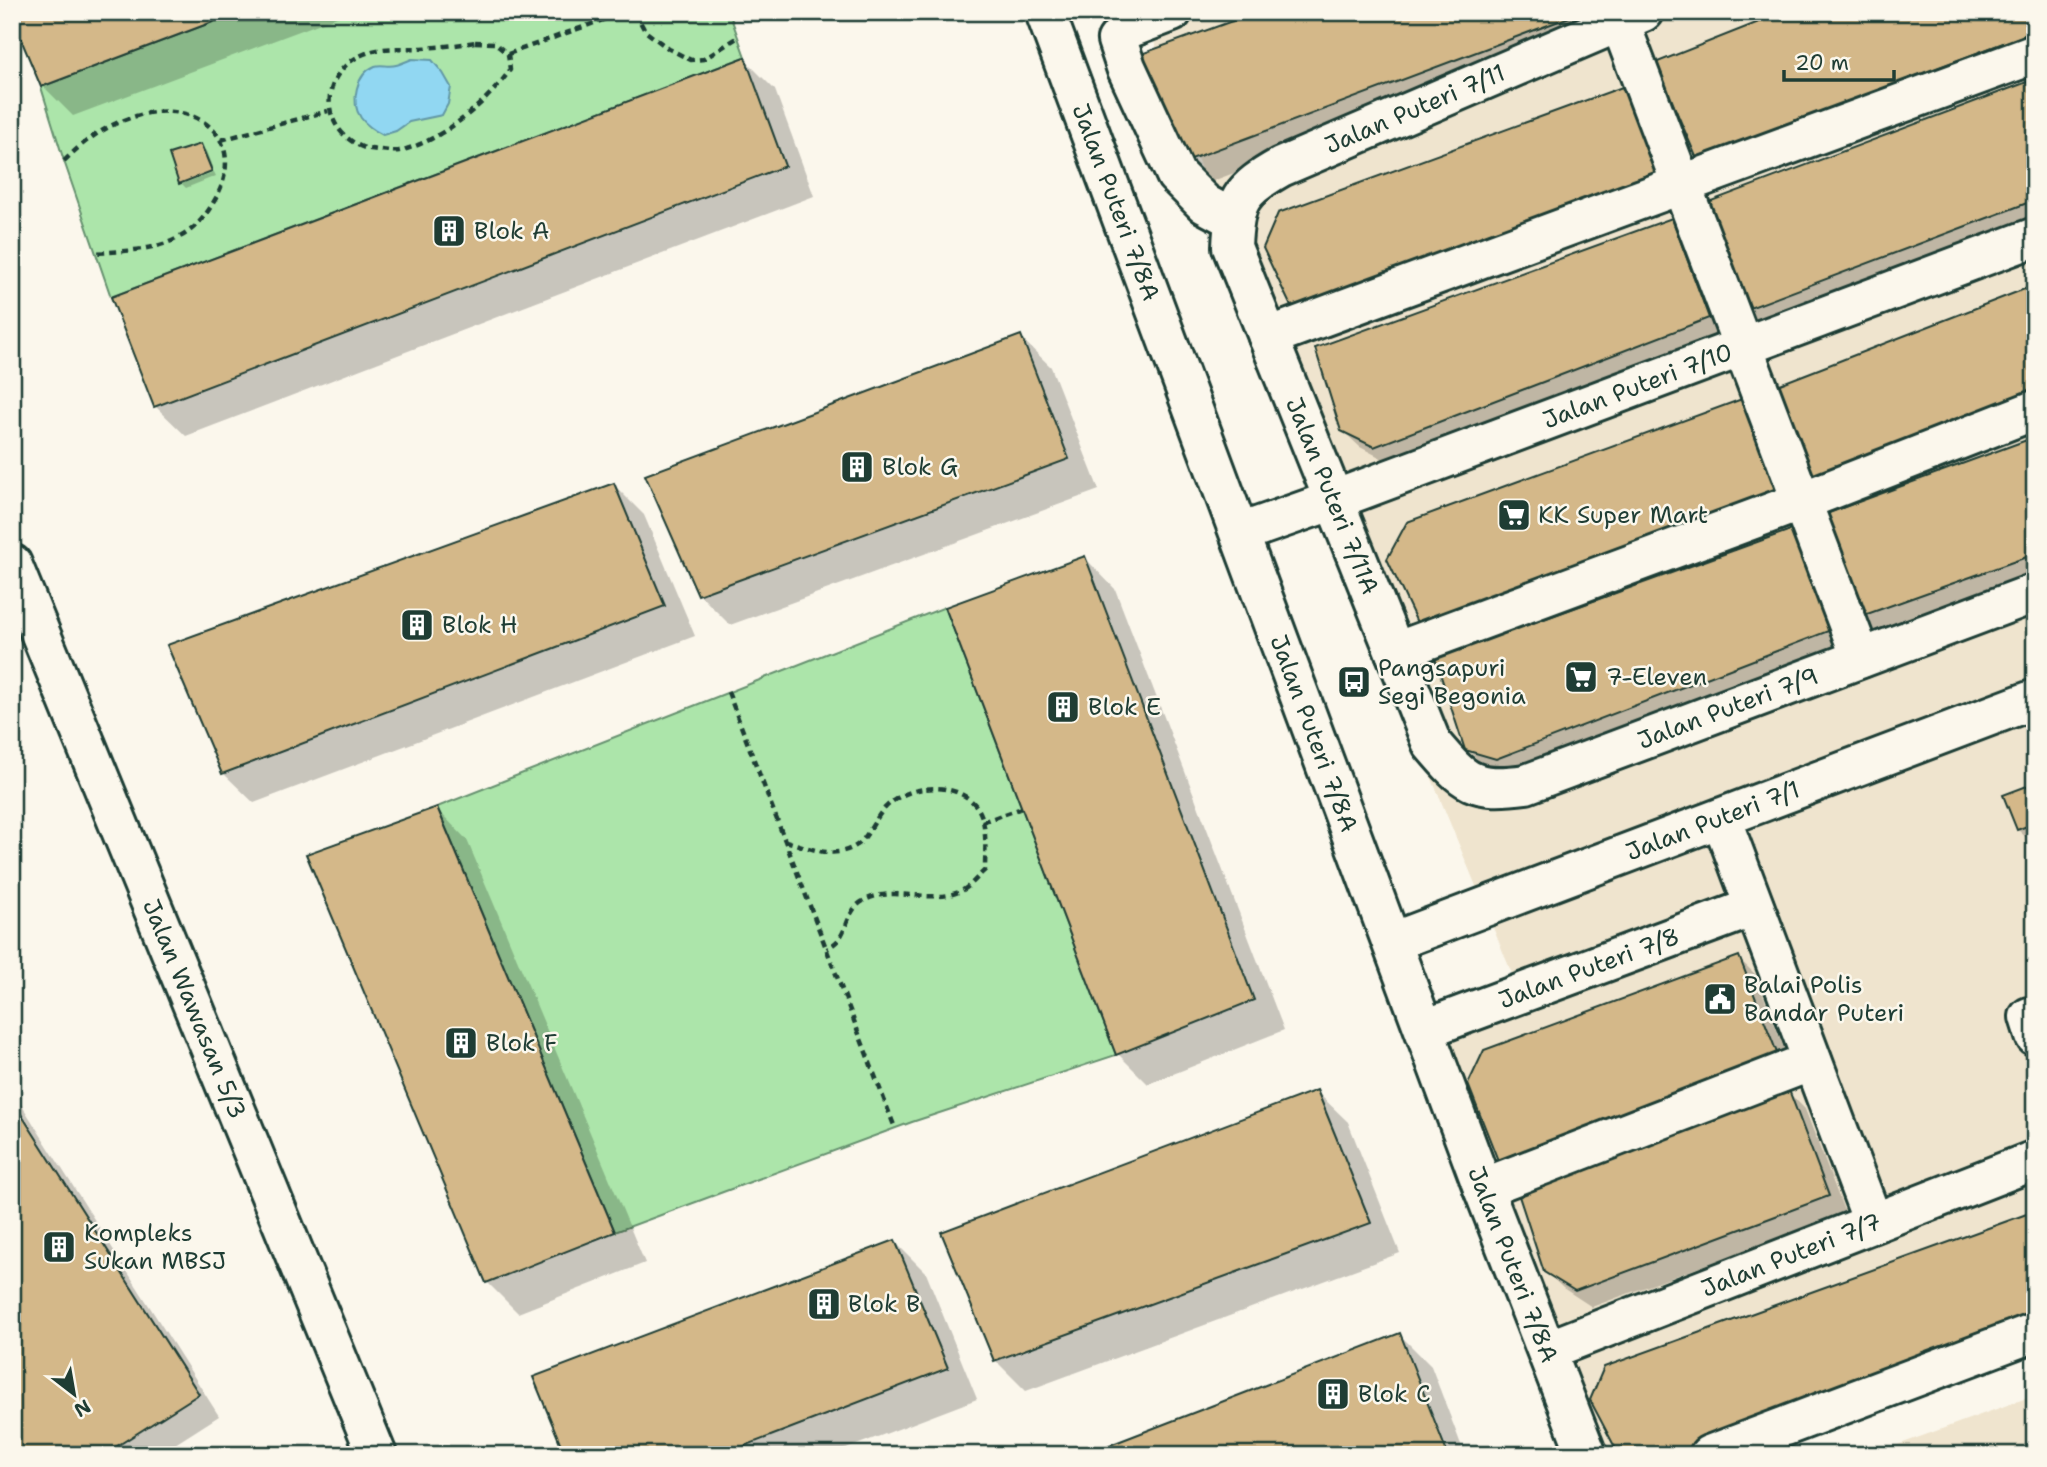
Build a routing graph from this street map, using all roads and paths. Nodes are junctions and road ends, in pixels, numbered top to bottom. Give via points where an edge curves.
1 (625, 12) edge
2 (635, 12) edge
3 (1045, 12) edge
4 (1172, 12) edge
5 (1626, 15) edge
6 (737, 38) dead end
7 (508, 54) junction
8 (2035, 54) edge
9 (328, 111) junction
10 (221, 140) junction
11 (64, 161) dead end
12 (1681, 185) junction
13 (1233, 233) junction
14 (2035, 237) edge
15 (96, 253) dead end
16 (1268, 337) junction
17 (1743, 347) junction
18 (2035, 410) edge
19 (1334, 500) junction
20 (1802, 501) junction
21 (1240, 533) junction
22 (12, 564) edge
23 (2035, 593) edge
24 (1395, 652) junction
25 (1861, 657) junction
26 (729, 692) dead end
27 (2035, 699) edge
28 (1432, 744) joint
29 (1022, 808) dead end
30 (1721, 818) junction
31 (982, 822) junction
32 (785, 841) junction
33 (1754, 907) junction
34 (1392, 943) junction
35 (827, 949) junction
36 (1425, 1029) junction
37 (1812, 1060) junction
38 (895, 1128) dead end
39 (2035, 1160) edge
40 (1483, 1188) junction
41 (1872, 1222) junction
42 (2035, 1332) edge
43 (1548, 1350) junction
44 (377, 1455) edge
45 (1587, 1455) edge
46 (1709, 1455) edge

1 - 7 path
2 - 6 path via 645,31 691,60 704,59
3 - 21 street, Jalan Puteri 7/8A
4 - 13 street via 1125,30 1117,40 1176,175
5 - 12 street
5 - 13 street, Jalan Puteri 7/11 via 1281,167 1256,181 1241,199
7 - 9 path via 494,43 475,42 364,53 342,67 331,90
7 - 9 path via 510,70 497,88 447,129 397,152 364,148 343,136
8 - 12 street
9 - 10 path
10 - 11 path via 206,122 164,111 137,115 105,128
10 - 15 path via 227,159 220,190 204,220 176,239 138,250
12 - 16 street
12 - 17 street
13 - 16 street, Jalan Puteri 7/11A
14 - 17 street, Jalan Puteri 7/10
16 - 19 street, Jalan Puteri 7/11A
17 - 19 street, Jalan Puteri 7/10
17 - 20 street
18 - 20 street
19 - 21 street, Jalan Puteri 7/10
19 - 24 street, Jalan Puteri 7/11A
20 - 24 street
20 - 25 street
21 - 34 street, Jalan Puteri 7/8A
22 - 44 street, Jalan Wawasan 5/3
23 - 25 street, Jalan Puteri 7/9
24 - 28 street, Jalan Puteri 7/11A
25 - 28 street, Jalan Puteri 7/9 via 1525,785 1472,784
26 - 32 path
27 - 30 street, Jalan Puteri 7/1
29 - 31 path
30 - 33 street
30 - 34 street, Jalan Puteri 7/1
31 - 32 path via 978,807 958,791 911,791 887,805 859,845 822,853
31 - 35 path via 985,870 962,890 938,898 886,895 865,900 850,913 838,941
32 - 35 path
33 - 36 street, Jalan Puteri 7/8
33 - 37 street
34 - 36 street, Jalan Puteri 7/8A
35 - 38 path
36 - 40 street, Jalan Puteri 7/8A
37 - 40 street
37 - 41 street
39 - 41 street, Jalan Puteri 7/7
40 - 43 street, Jalan Puteri 7/8A
41 - 43 street, Jalan Puteri 7/7
42 - 46 street
43 - 45 street, Jalan Puteri 7/8A

